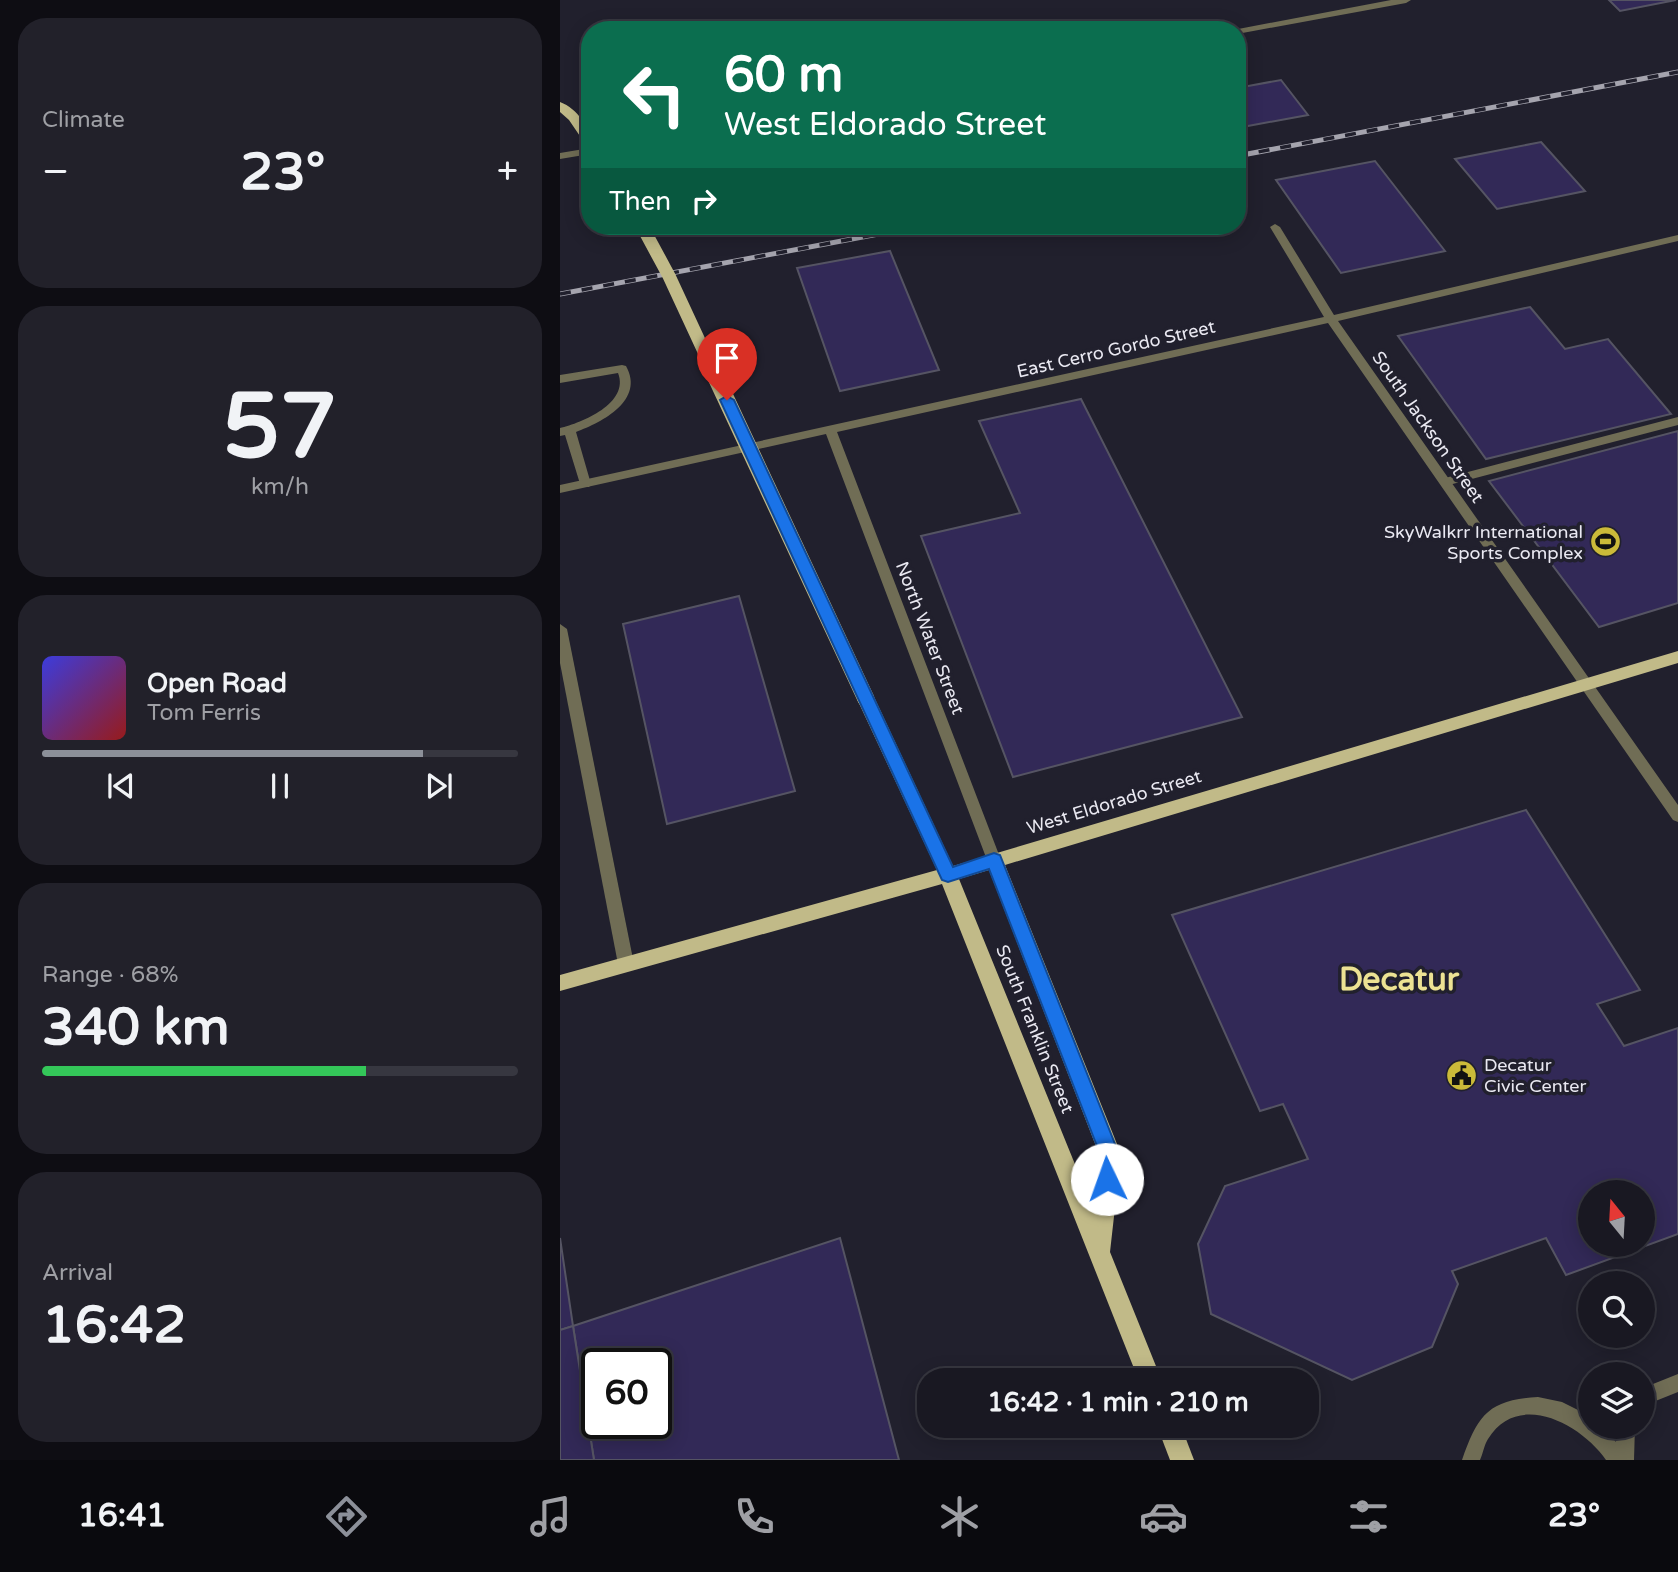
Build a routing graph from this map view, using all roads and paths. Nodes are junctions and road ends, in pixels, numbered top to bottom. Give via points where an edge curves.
1 (1406, 0) edge
2 (1246, 29) edge
3 (560, 106) edge
4 (581, 129) edge
5 (581, 152) edge
6 (560, 156) edge
7 (1275, 227) dead end
8 (647, 235) edge
9 (1678, 238) edge
10 (1331, 319) junction
11 (560, 379) edge
12 (1678, 421) edge
13 (830, 430) junction
14 (565, 432) edge
15 (1445, 482) junction
16 (585, 484) junction
17 (560, 489) edge
18 (560, 629) edge
19 (1678, 657) edge
20 (1586, 684) junction
21 (1678, 816) edge
22 (994, 860) junction
23 (948, 875) junction
24 (626, 964) junction
25 (560, 983) edge
26 (1101, 1251) junction
27 (1146, 1368) edge
28 (1678, 1383) edge
29 (1655, 1392) edge
30 (1554, 1407) junction
31 (1578, 1409) edge
32 (1174, 1438) edge
33 (1625, 1450) edge
34 (1182, 1460) edge
35 (1471, 1460) edge

1 - 2 street
3 - 4 main road
5 - 6 street
7 - 10 street, South Jackson Street
8 - 23 main road, South Franklin Street, bridge
9 - 10 street, East Cerro Gordo Street
10 - 13 street, East Cerro Gordo Street
10 - 15 street, South Jackson Street
11 - 14 street via 612,369 622,369 628,377 620,401
12 - 15 street
13 - 16 street, East Cerro Gordo Street
13 - 22 street, North Water Street
14 - 16 street
15 - 20 street, South Jackson Street
16 - 17 street, East Cerro Gordo Street
18 - 24 street
19 - 20 main road, West Eldorado Street
20 - 21 street, South Jackson Street
20 - 22 main road, West Eldorado Street
22 - 23 main road, West Eldorado Street
22 - 26 main road via 1110,1154
23 - 24 main road, West Eldorado Street
23 - 26 main road, South Franklin Street
24 - 25 main road, West Eldorado Street
26 - 27 main road, South Franklin Street
28 - 29 street
30 - 31 street
30 - 33 street via 1581,1419
30 - 35 street via 1527,1406 1502,1414 1482,1432
32 - 34 main road

